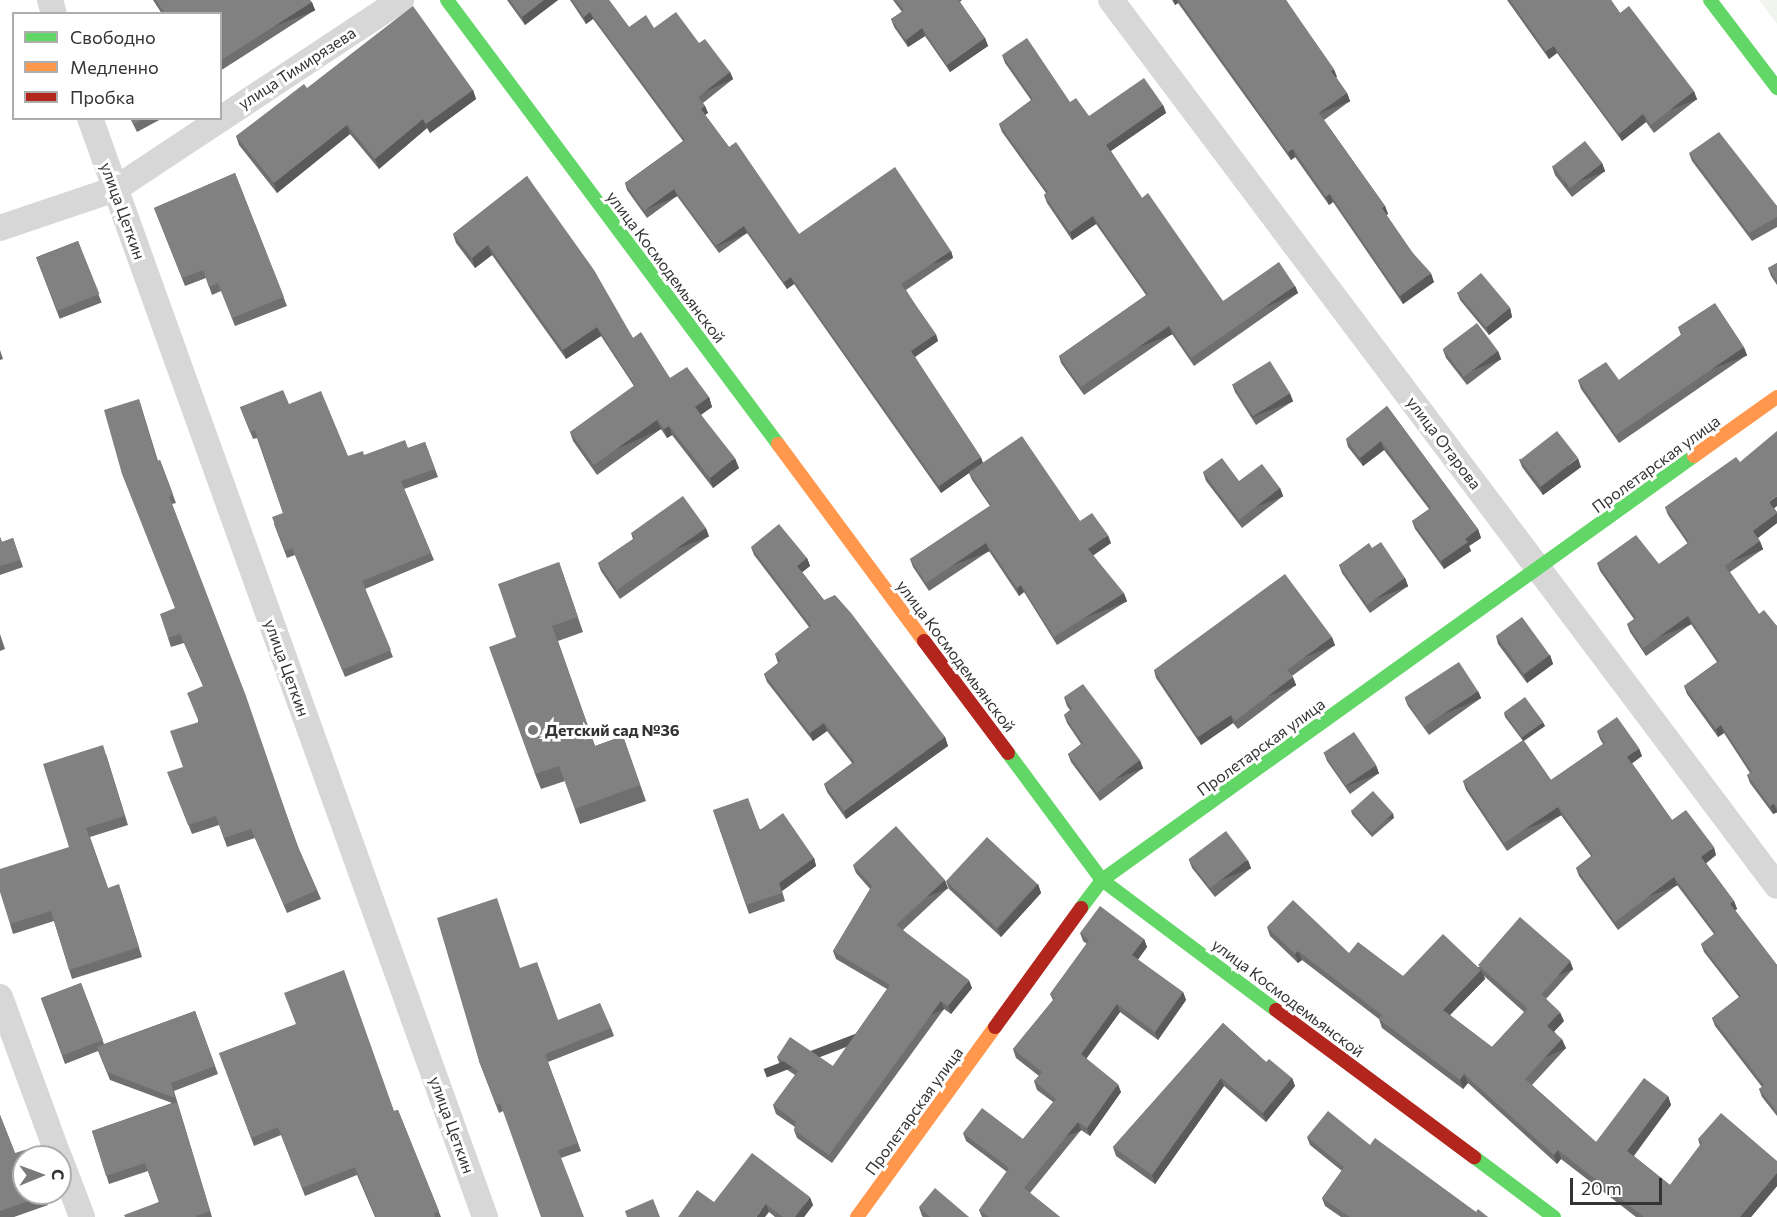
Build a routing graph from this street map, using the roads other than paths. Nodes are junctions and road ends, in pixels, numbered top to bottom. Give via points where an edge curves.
1 (401, 0) edge
2 (447, 0) edge
3 (1111, 0) edge
4 (1710, 0) edge
5 (1777, 88) edge
6 (222, 118) edge
7 (91, 120) edge
8 (219, 120) edge
9 (115, 189) junction
10 (0, 228) edge
11 (1777, 398) edge
12 (1538, 569) junction
13 (1102, 880) junction
14 (1777, 886) edge
15 (0, 996) edge
16 (55, 1145) edge
17 (72, 1190) edge
18 (82, 1217) edge
19 (485, 1217) edge
20 (857, 1217) edge
21 (1554, 1217) edge

1 - 6 street, улица Тимирязева
2 - 13 street, улица Космодемьянской
3 - 12 street, улица Отарова
4 - 5 street
7 - 9 street, улица Цеткин
8 - 9 street, улица Тимирязева
9 - 10 street, улица Тимирязева
9 - 19 street, улица Цеткин
11 - 12 street, Пролетарская улица
12 - 13 street, Пролетарская улица
12 - 14 street, улица Отарова
13 - 20 street, Пролетарская улица
13 - 21 street, улица Космодемьянской
15 - 16 street
17 - 18 street

